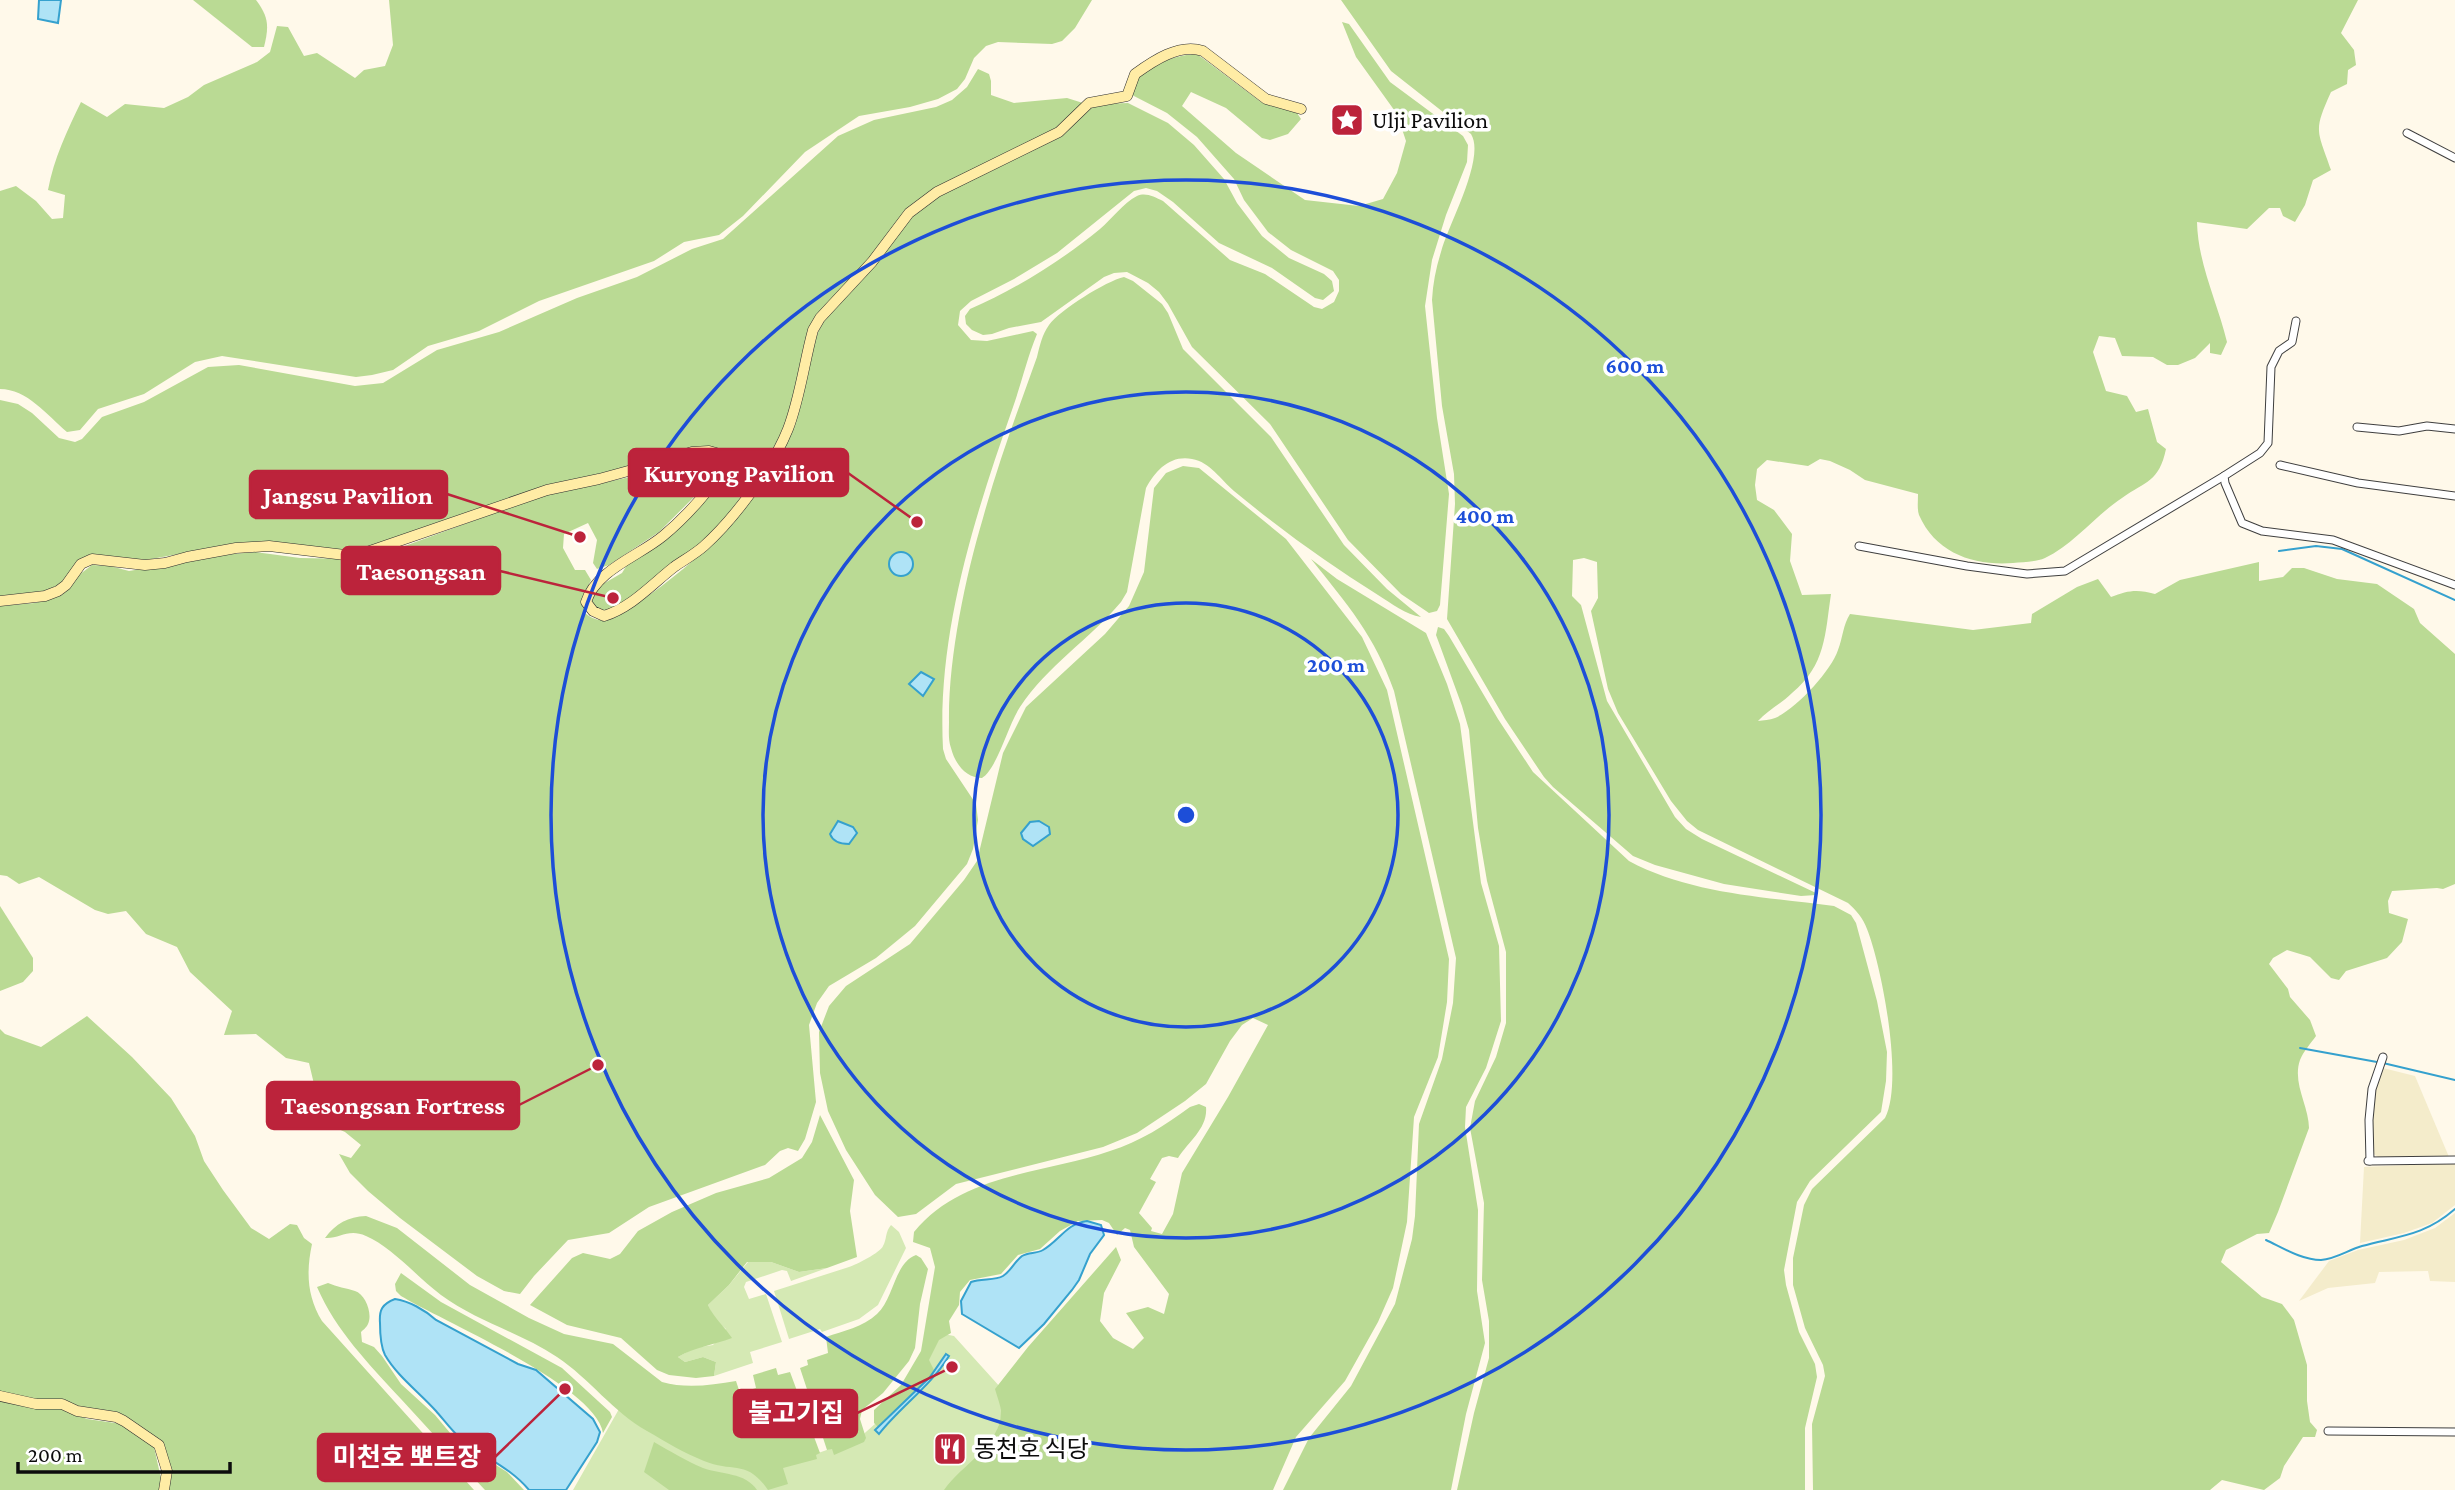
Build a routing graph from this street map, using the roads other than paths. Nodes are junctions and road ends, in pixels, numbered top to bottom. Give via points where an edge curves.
1 (1301, 109) dead end
2 (2407, 133) dead end
3 (2455, 158) edge
4 (2297, 321) dead end
5 (2357, 427) dead end
6 (2455, 429) edge
7 (2280, 466) dead end
8 (2224, 476) junction
9 (2455, 495) edge
10 (1858, 546) dead end
11 (2455, 585) edge
12 (0, 601) edge
13 (2383, 1057) dead end
14 (2455, 1160) edge
15 (0, 1396) edge
16 (2328, 1431) dead end
17 (2455, 1432) edge
18 (164, 1490) edge

1 - 12 street via 1266,99 1203,51 1173,52 1135,75 1127,96 1089,103 1059,132 937,192 909,213 820,318 789,426 754,486 702,548 617,612 604,616 593,611 586,602 590,588 662,537 711,486 723,467 716,453 692,452 547,489 367,552 345,555 269,546 145,565 92,559 81,564 58,592
2 - 3 street
4 - 8 street via 2292,342 2279,351 2270,367 2267,443 2260,453
5 - 6 street
7 - 9 street
8 - 10 street via 2065,571 2027,574
8 - 11 street via 2242,523 2250,527 2333,540
13 - 14 street via 2372,1089 2368,1161
15 - 18 street via 62,1404 124,1421 159,1445 167,1471
16 - 17 street

